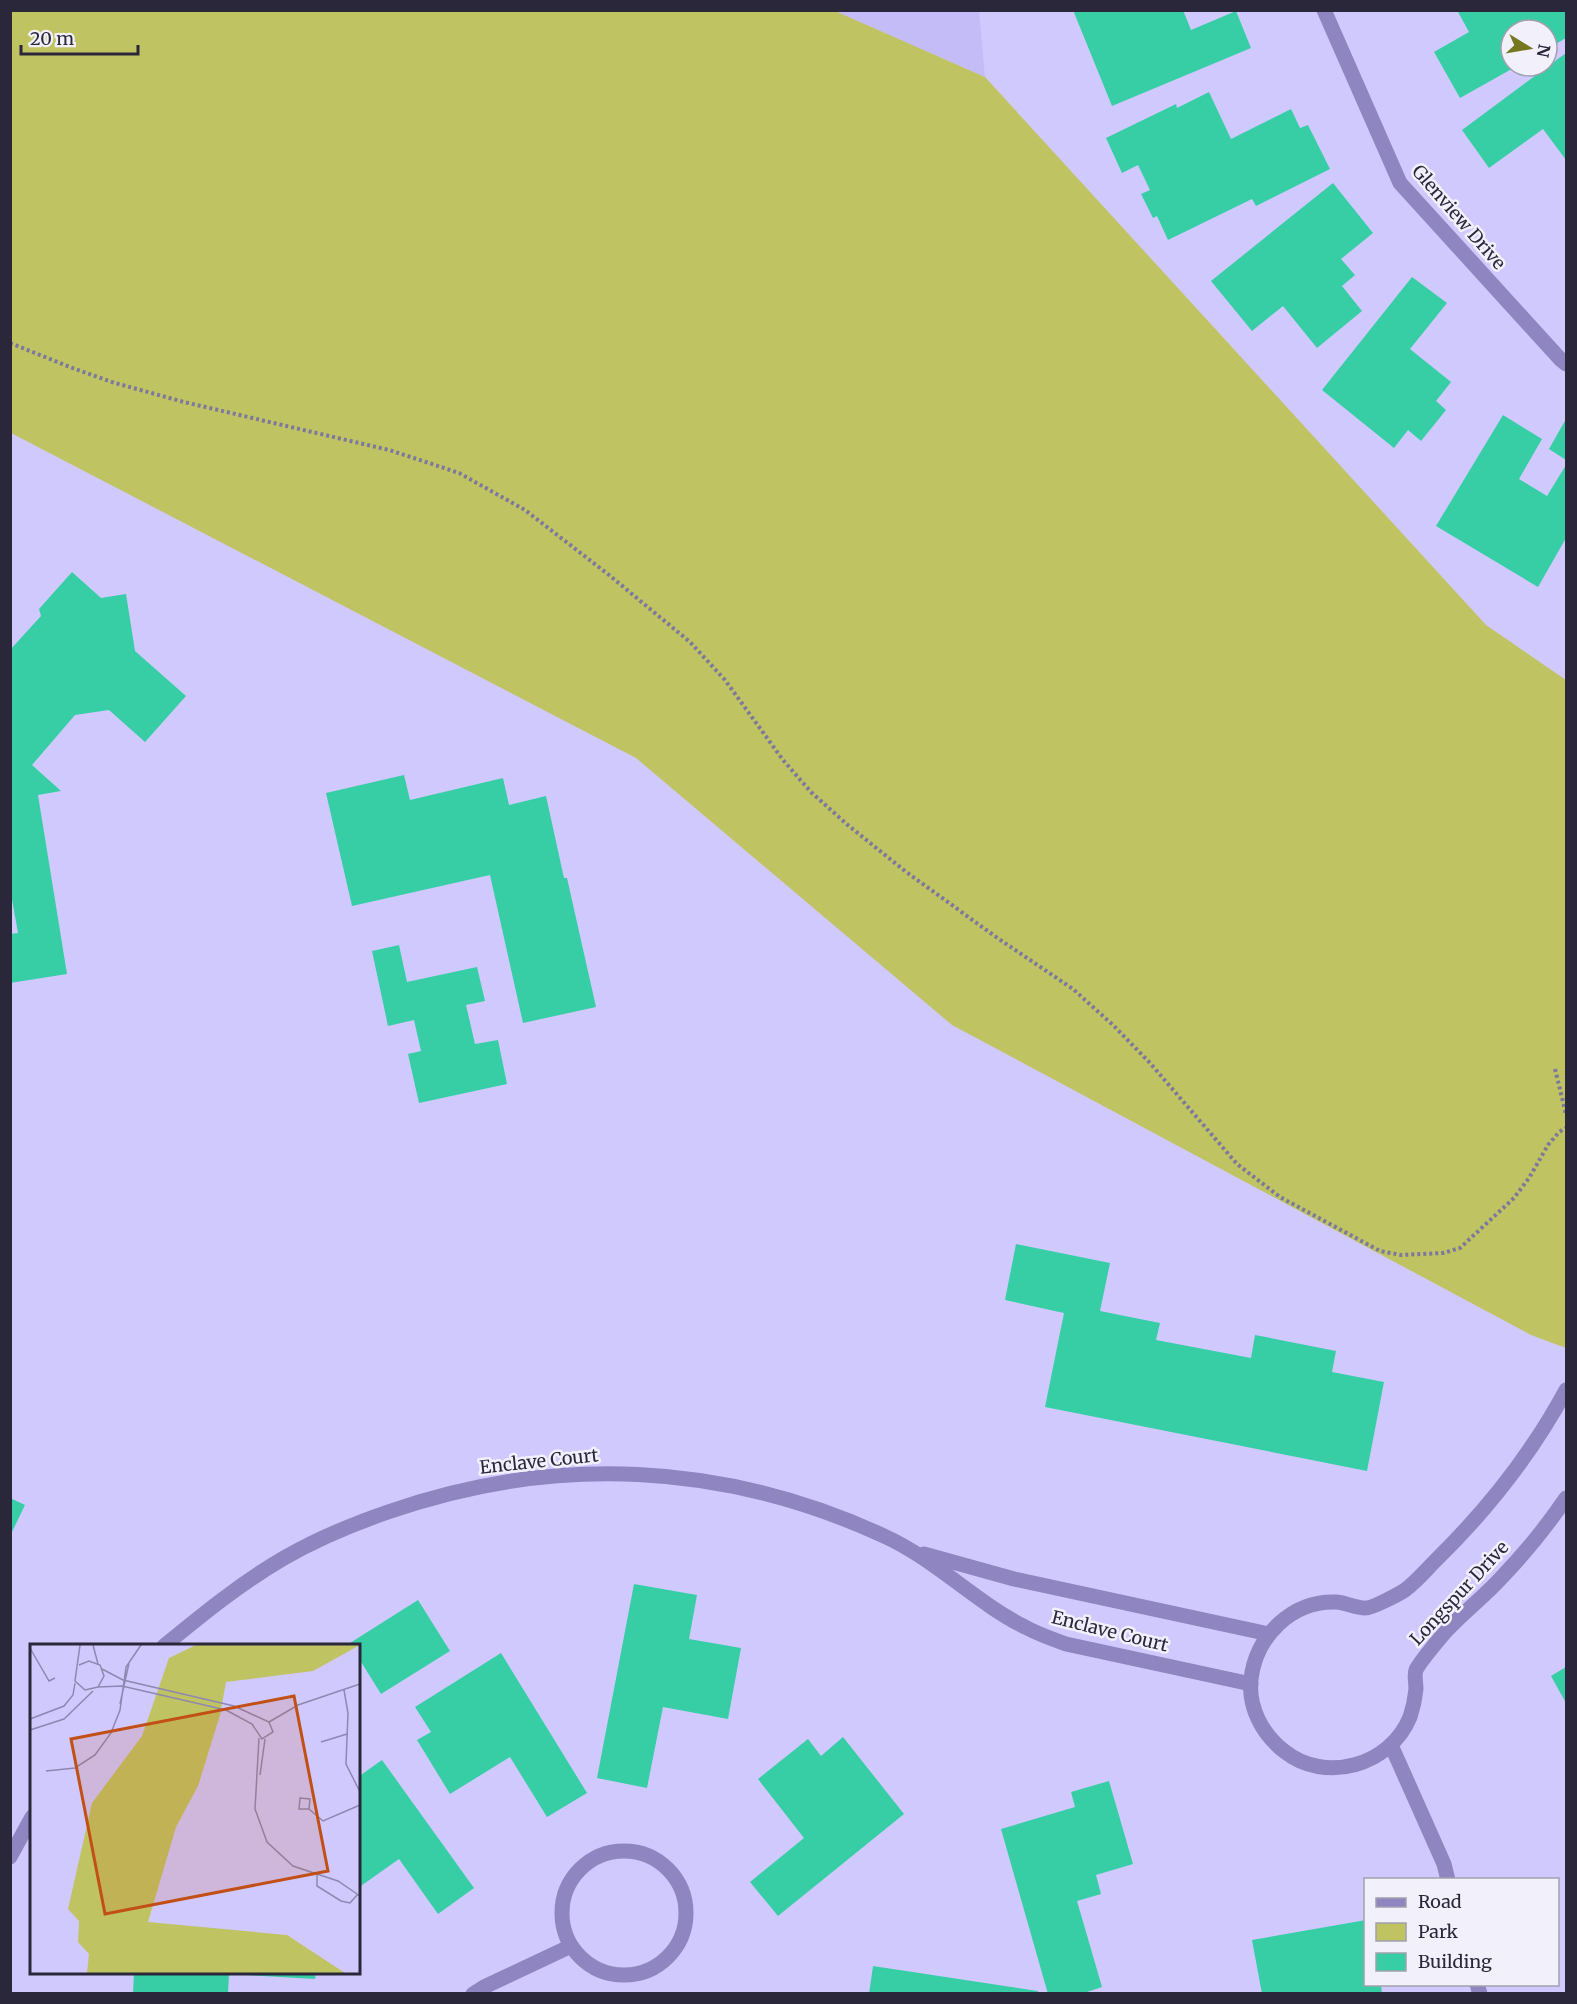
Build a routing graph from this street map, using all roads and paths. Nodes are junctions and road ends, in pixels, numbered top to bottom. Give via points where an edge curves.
1 (1324, 10) edge
2 (10, 343) edge
3 (1566, 364) edge
4 (1555, 1069) dead end
5 (1566, 1114) edge
6 (1566, 1128) edge
7 (1566, 1390) edge
8 (1566, 1498) edge
9 (912, 1550) junction
10 (1269, 1634) junction
11 (166, 1644) edge
12 (1251, 1684) junction
13 (1391, 1745) junction
14 (30, 1821) edge
15 (10, 1857) edge
16 (1447, 1878) edge
17 (571, 1947) junction
18 (472, 1994) edge

1 - 3 street, Glenview Drive via 1400,183
2 - 6 path via 127,386 423,461 459,473 525,510 690,642 725,680 783,760 849,826 905,871 1073,989 1113,1025 1237,1164 1280,1197 1380,1251 1401,1255 1460,1248 1514,1198 1548,1145
4 - 5 path
7 - 10 street, Longspur Drive via 1520,1465 1466,1531 1405,1590 1367,1609 1335,1602 1303,1608 1288,1615
8 - 13 street, Longspur Drive via 1502,1578 1449,1628 1415,1670 1414,1703 1402,1732
9 - 10 street, Enclave Court via 1014,1579
9 - 11 street, Enclave Court via 812,1507 737,1486 660,1475 582,1473 504,1481 429,1497 355,1523 266,1569 219,1600
9 - 12 street, Enclave Court via 1005,1615 1045,1636 1066,1644
10 - 12 street, Longspur Drive via 1252,1668
12 - 13 street, Longspur Drive via 1256,1716 1264,1731 1300,1762 1348,1767 1364,1763
13 - 16 street
14 - 15 street
17 - 17 street via 588,1964 611,1974 635,1974 658,1965 675,1948 684,1926 685,1901 676,1879 660,1861 637,1852 613,1851 590,1860 573,1877 563,1899 562,1923
17 - 18 street

